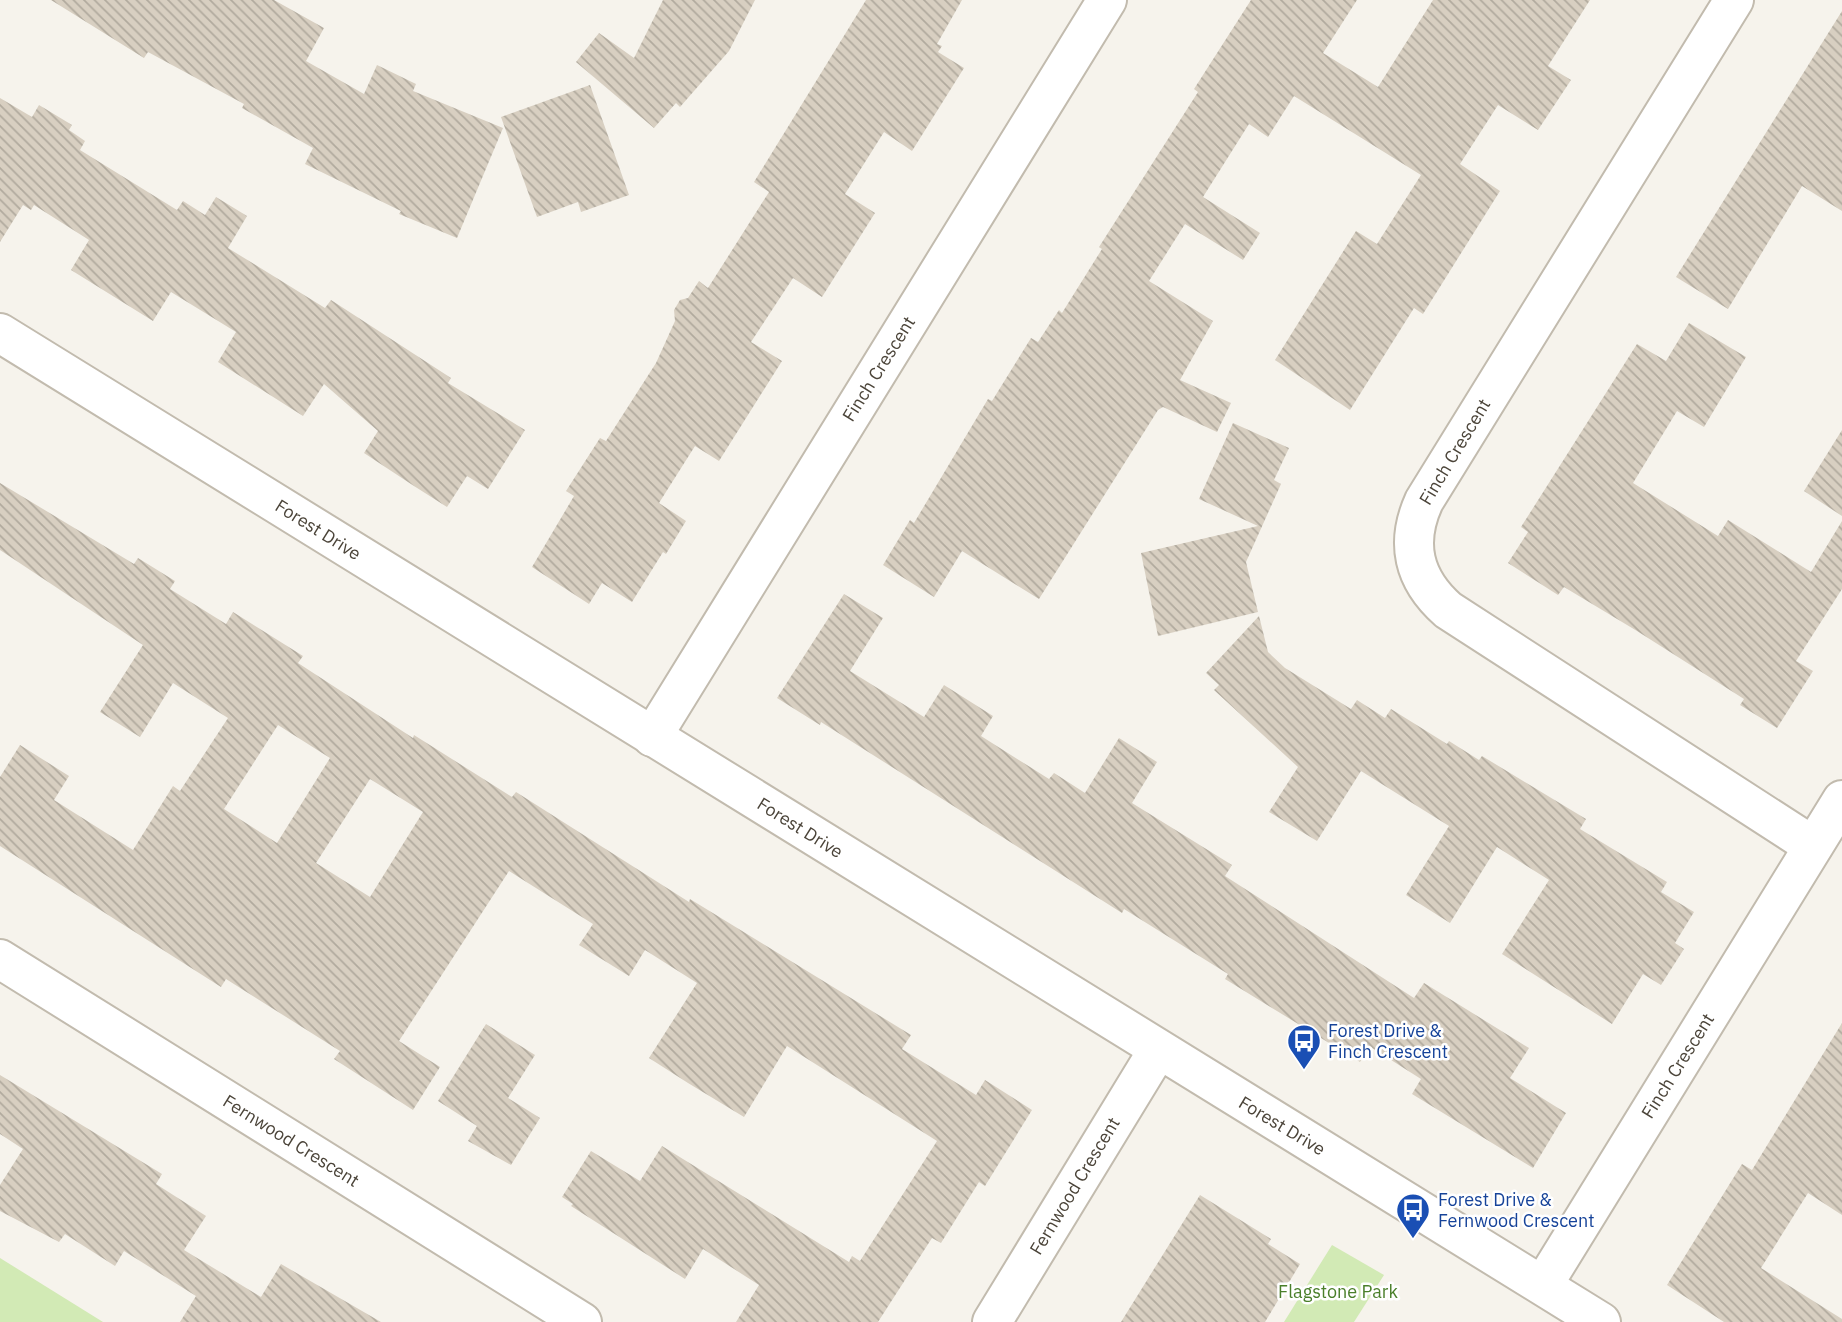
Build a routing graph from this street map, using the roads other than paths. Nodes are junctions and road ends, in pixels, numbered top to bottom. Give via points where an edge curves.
1 (1107, 0) edge
2 (1734, 0) edge
3 (0, 333) edge
4 (652, 737) junction
5 (1842, 800) edge
6 (1813, 846) junction
7 (0, 959) edge
8 (1158, 1050) junction
9 (1543, 1285) junction
10 (582, 1322) edge
11 (992, 1322) edge
12 (1601, 1322) edge

1 - 4 street, Finch Crescent
2 - 6 street, Finch Crescent via 1424,501 1414,529 1413,559 1426,587 1447,610
3 - 4 street, Forest Drive
4 - 8 street, Forest Drive
5 - 6 street, Finch Crescent
6 - 9 street, Finch Crescent
7 - 10 street, Fernwood Crescent
8 - 9 street, Forest Drive
8 - 11 street, Fernwood Crescent
9 - 12 street, Forest Drive

